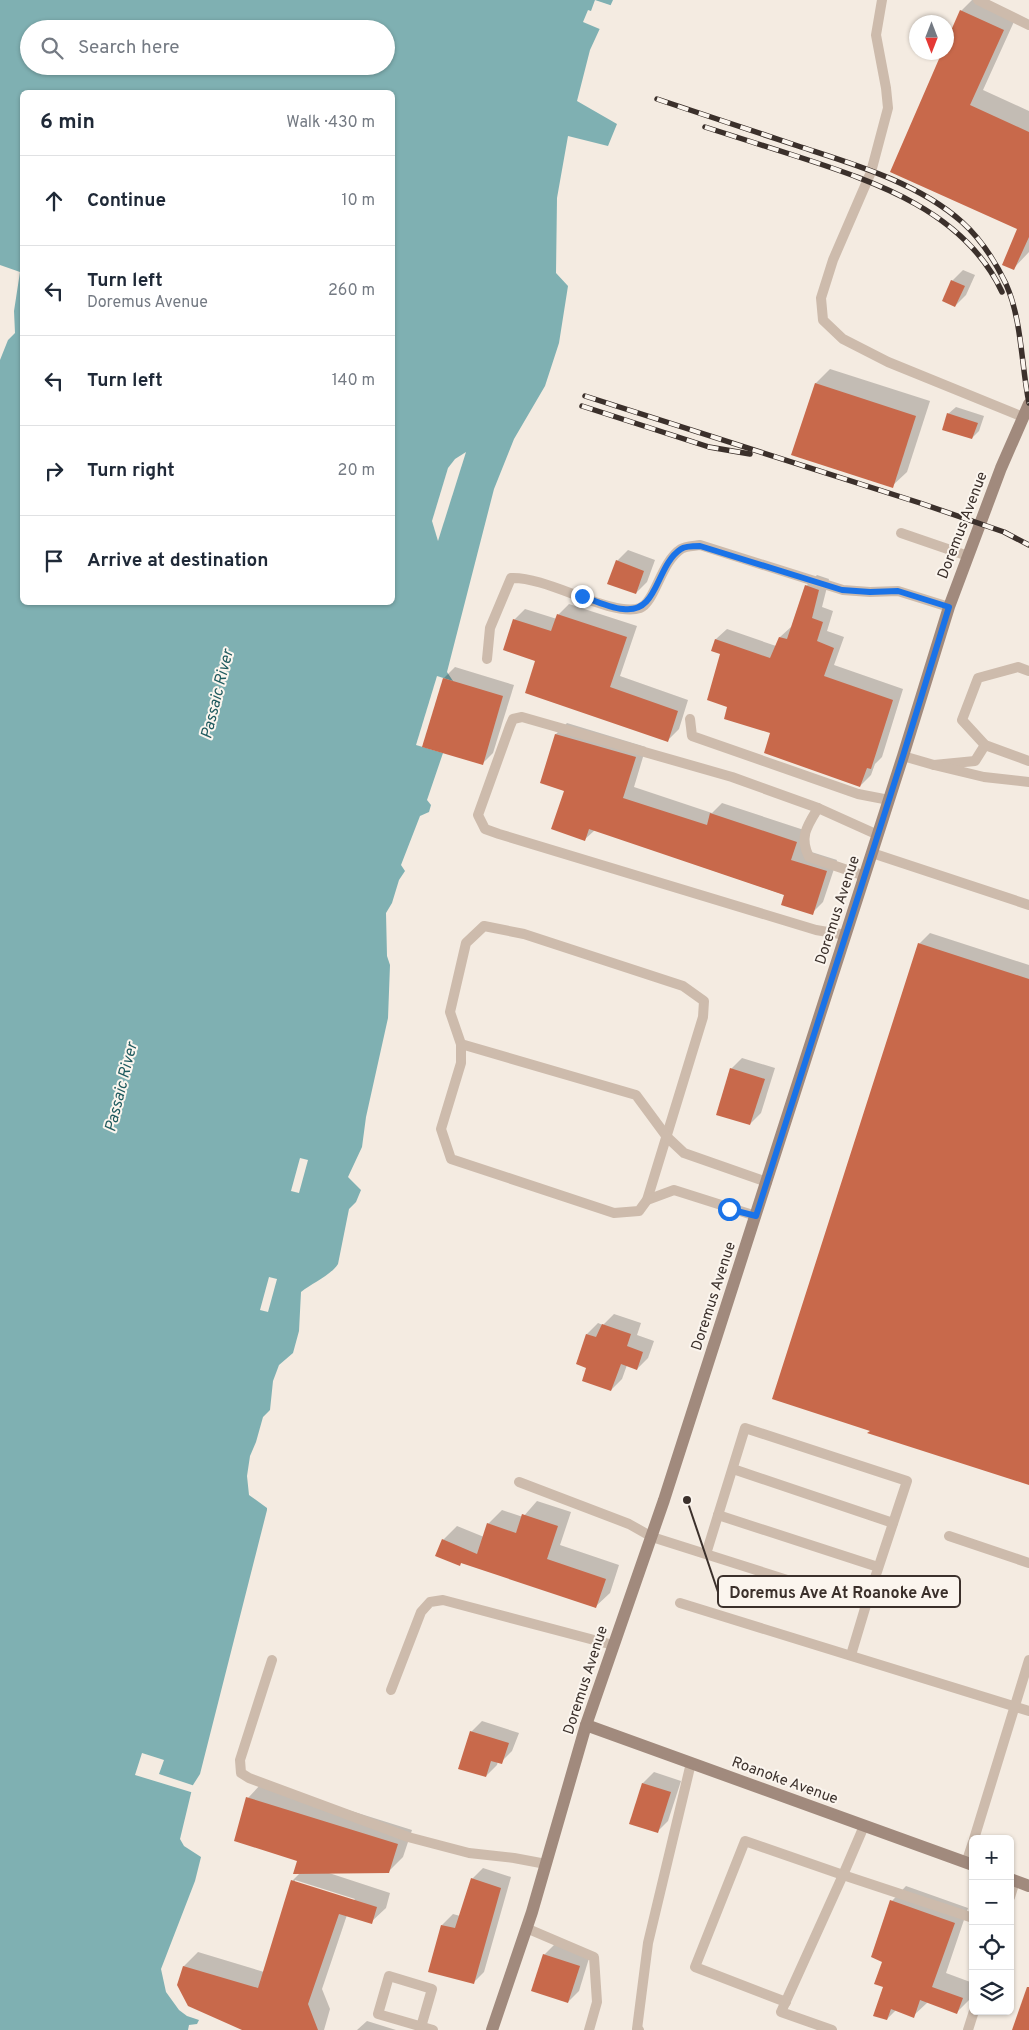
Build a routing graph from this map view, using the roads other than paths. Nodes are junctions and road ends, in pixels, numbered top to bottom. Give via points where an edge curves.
1 (882, 0) edge
2 (978, 0) edge
3 (1029, 25) edge
4 (1029, 404) edge
5 (1023, 417) junction
6 (901, 533) dead end
7 (968, 556) junction
8 (949, 607) junction
9 (487, 659) dead end
10 (1029, 672) edge
11 (690, 719) dead end
12 (986, 745) junction
13 (903, 756) junction
14 (1029, 760) edge
15 (934, 765) junction
16 (1029, 782) edge
17 (889, 800) junction
18 (818, 808) junction
19 (878, 835) junction
20 (872, 854) junction
21 (865, 876) junction
22 (1029, 905) edge
23 (846, 935) junction
24 (461, 1044) junction
25 (667, 1136) junction
26 (766, 1182) junction
27 (647, 1200) junction
28 (756, 1216) junction
29 (732, 1469) junction
30 (519, 1482) dead end
31 (718, 1514) junction
32 (893, 1523) junction
33 (948, 1536) dead end
34 (652, 1537) junction
35 (706, 1554) junction
36 (1029, 1563) edge
37 (878, 1567) junction
38 (680, 1602) dead end
39 (866, 1605) junction
40 (613, 1645) junction
41 (851, 1655) junction
42 (272, 1660) dead end
43 (1029, 1660) edge
44 (391, 1690) dead end
45 (1015, 1706) junction
46 (1029, 1711) edge
47 (586, 1725) junction
48 (690, 1763) junction
49 (864, 1826) junction
50 (975, 1835) edge
51 (546, 1864) junction
52 (969, 1864) edge
53 (843, 1875) junction
54 (1014, 1880) edge
55 (1029, 1886) edge
56 (969, 1917) edge
57 (526, 1928) junction
58 (786, 2002) junction
59 (973, 2015) edge
60 (421, 2026) junction
61 (433, 2030) edge
62 (492, 2030) edge
63 (589, 2030) edge
64 (639, 2030) edge
65 (832, 2030) edge
66 (968, 2030) edge

1 - 5 lane via 876,35 888,108 871,172 833,260 821,298 823,320 843,339 888,362
2 - 3 lane
4 - 5 main road, Doremus Avenue
5 - 7 main road, Doremus Avenue
6 - 7 lane
7 - 8 main road, Doremus Avenue
8 - 9 lane via 898,591 842,590 700,546 682,548 665,565 650,600 641,608 624,610 537,581 511,578 490,628
8 - 13 main road, Doremus Avenue
10 - 12 lane via 1018,667 978,678 962,720
11 - 17 lane via 692,736 858,794
12 - 14 lane
12 - 15 lane via 975,760
13 - 15 lane
13 - 17 main road, Doremus Avenue
15 - 16 lane via 984,777
17 - 19 main road, Doremus Avenue
18 - 19 lane
18 - 21 lane via 804,838 809,857
18 - 23 lane via 732,777 522,717 513,719 478,815 485,828 499,834 816,930
19 - 20 main road, Doremus Avenue
20 - 21 main road, Doremus Avenue
20 - 22 lane
21 - 23 main road, Doremus Avenue
23 - 26 main road, Doremus Avenue
24 - 25 lane via 636,1095
24 - 25 lane via 450,1012 466,943 484,926 524,934 683,986 704,1001 703,1017
24 - 27 lane via 461,1063 441,1129 451,1159 614,1213 639,1212
25 - 26 lane via 684,1153
25 - 27 lane
26 - 28 main road, Doremus Avenue
27 - 28 lane via 674,1190
28 - 34 main road, Doremus Avenue
29 - 31 lane
29 - 32 lane
29 - 32 lane via 745,1428 907,1481
30 - 34 lane via 620,1521
31 - 35 lane
31 - 37 lane
32 - 37 lane
33 - 36 lane
34 - 35 lane
34 - 40 main road, Doremus Avenue
35 - 39 lane
37 - 39 lane
38 - 41 lane
39 - 41 lane
40 - 44 lane via 443,1600 430,1602 421,1612
40 - 47 main road, Doremus Avenue
41 - 45 lane
42 - 51 lane via 240,1760 241,1773 408,1837 469,1852
43 - 45 lane
45 - 46 lane
45 - 50 lane
47 - 48 main road, Roanoke Avenue
47 - 51 main road, Doremus Avenue
48 - 49 main road, Roanoke Avenue
48 - 64 lane via 648,1943
49 - 52 main road, Roanoke Avenue
49 - 53 lane
51 - 57 main road, Doremus Avenue
53 - 56 lane
53 - 58 lane
53 - 58 lane via 745,1841 695,1968
54 - 55 main road
57 - 62 main road, Doremus Avenue
57 - 63 lane via 594,1957 597,2002
58 - 65 lane via 781,2012
59 - 66 lane
60 - 60 lane via 378,2014 390,1976 432,1989
60 - 61 lane

